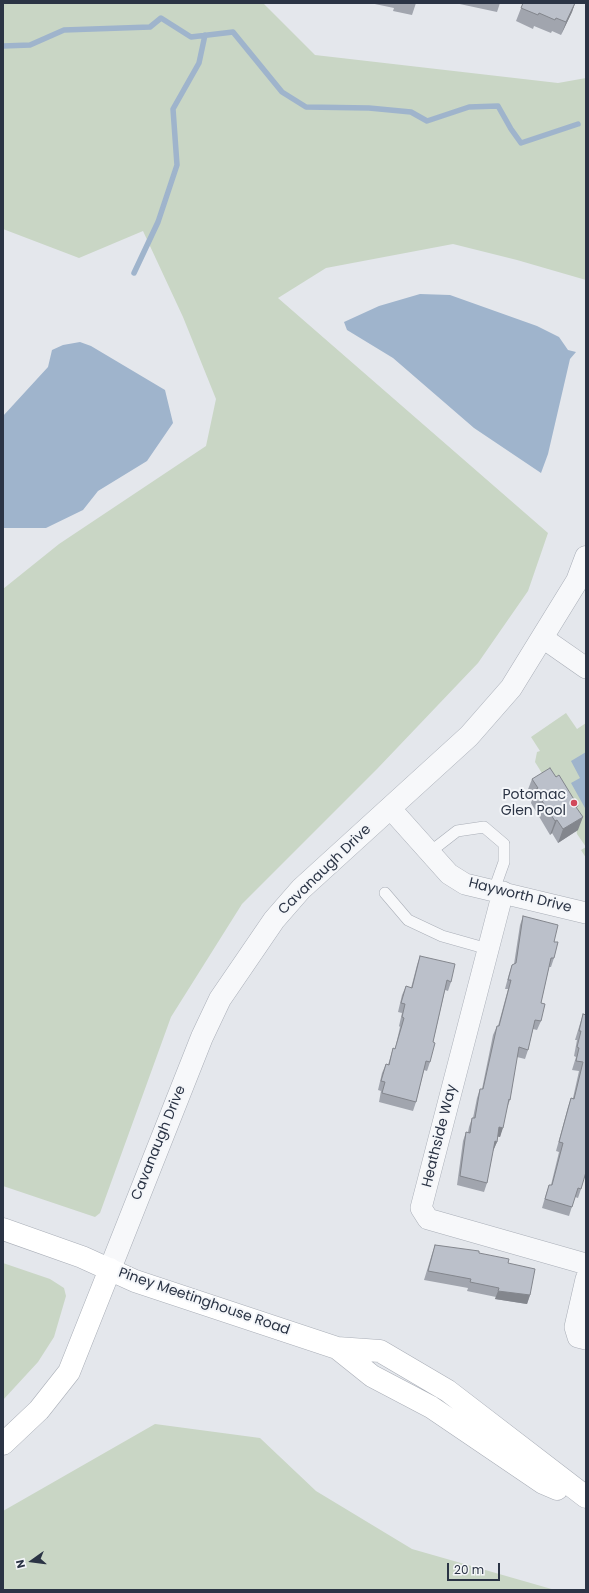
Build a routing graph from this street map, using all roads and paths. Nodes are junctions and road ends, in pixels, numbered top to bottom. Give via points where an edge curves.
1 (586, 556) edge
2 (543, 638) junction
3 (586, 668) edge
4 (390, 808) junction
5 (430, 852) junction
6 (498, 891) junction
7 (385, 893) dead end
8 (586, 912) edge
9 (488, 949) junction
10 (3, 1229) edge
11 (586, 1264) edge
12 (110, 1270) junction
13 (586, 1279) edge
14 (586, 1339) edge
15 (337, 1348) junction
16 (3, 1444) edge
17 (586, 1497) edge
18 (586, 1501) edge

1 - 2 street, Cavanaugh Drive via 577,581
2 - 3 street
2 - 4 street, Cavanaugh Drive via 511,688 469,736
4 - 5 street, Hayworth Drive
4 - 12 street, Cavanaugh Drive via 300,889 274,920 220,999 202,1037
5 - 6 street, Hayworth Drive via 449,874 465,884
5 - 6 lane via 457,831 484,827 504,844 504,862
6 - 8 street, Hayworth Drive
6 - 9 street, Heathside Way
7 - 9 lane via 408,920 442,936
9 - 11 street, Heathside Way via 421,1208 428,1219
10 - 12 main road via 82,1257
12 - 15 main road, Piney Meetinghouse Road via 135,1281
12 - 16 main road, Piney Meetinghouse Road via 69,1372 39,1410
13 - 14 street via 575,1327 578,1337
15 - 17 main road, Piney Meetinghouse Road via 380,1351 448,1392
15 - 18 main road, Piney Meetinghouse Road via 372,1376 431,1407 543,1483

